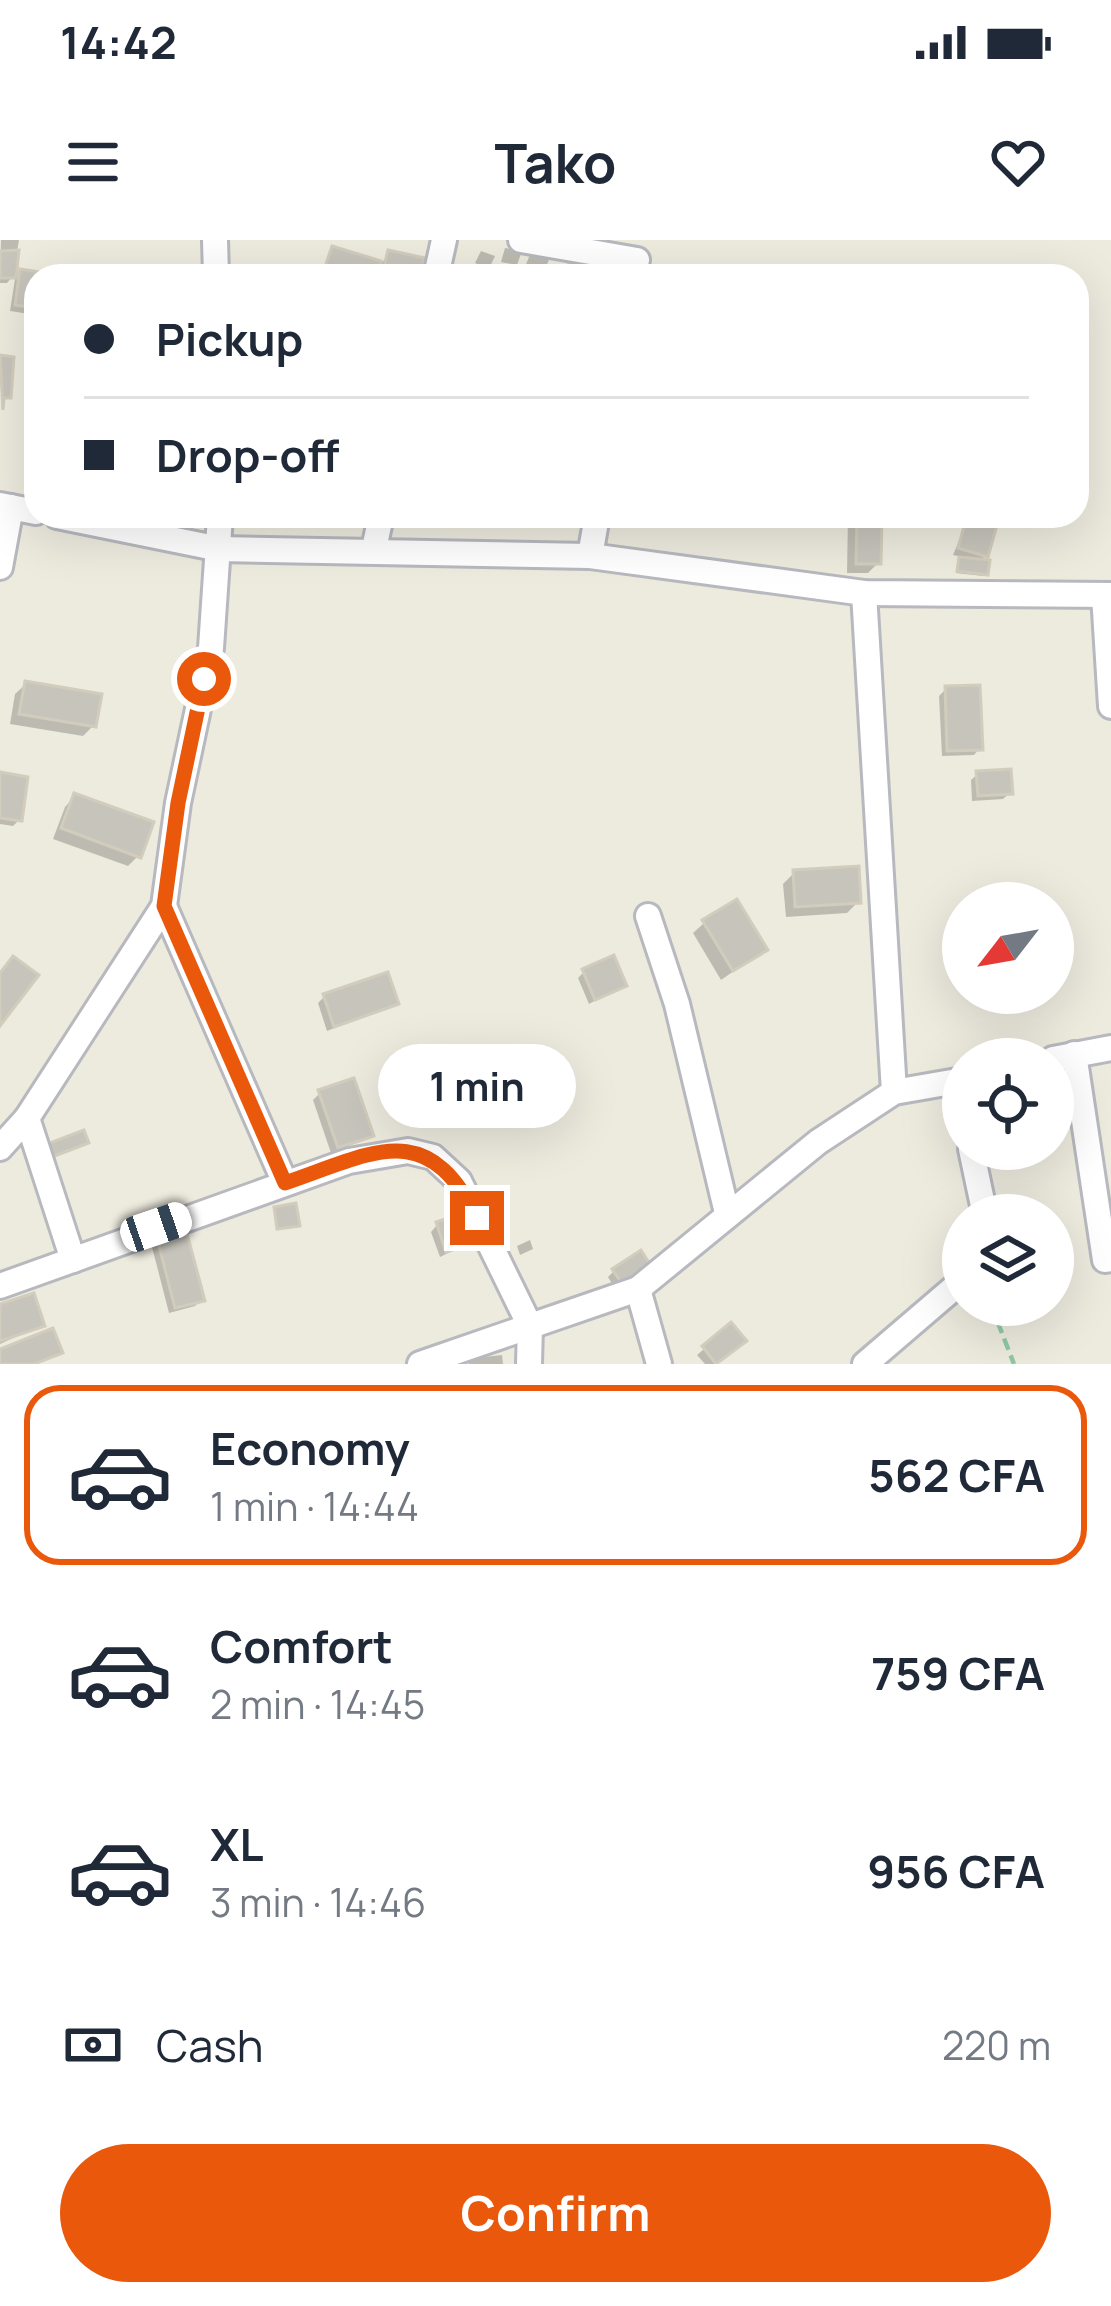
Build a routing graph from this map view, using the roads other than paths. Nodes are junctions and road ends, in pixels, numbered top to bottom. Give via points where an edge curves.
1 (521, 240) edge
2 (639, 259) edge
3 (16, 508) edge
4 (116, 528) edge
5 (220, 528) edge
6 (378, 528) edge
7 (595, 528) edge
8 (220, 549) junction
9 (374, 549) junction
10 (590, 556) junction
11 (0, 567) edge
12 (864, 593) junction
13 (1108, 595) edge
14 (1111, 706) edge
15 (164, 906) junction
16 (648, 916) dead end
17 (1111, 1048) edge
18 (1074, 1055) edge
19 (942, 1084) edge
20 (894, 1092) junction
21 (1074, 1110) edge
22 (28, 1118) junction
23 (0, 1148) edge
24 (285, 1183) junction
25 (727, 1213) junction
26 (73, 1259) junction
27 (1111, 1259) edge
28 (0, 1286) edge
29 (638, 1289) junction
30 (942, 1298) edge
31 (530, 1327) junction
32 (420, 1364) edge
33 (529, 1364) edge
34 (659, 1364) edge
35 (865, 1364) edge

1 - 2 street
3 - 11 street
4 - 8 street
5 - 8 street
6 - 9 street
7 - 10 street
8 - 9 street
8 - 15 street via 211,648
9 - 10 street
10 - 12 street
12 - 13 street
12 - 20 street
13 - 14 street
15 - 22 street
15 - 24 street
16 - 25 street
17 - 18 street
19 - 20 street
20 - 25 street
21 - 27 street via 1105,1260
22 - 23 street
22 - 26 street
24 - 26 street
24 - 31 street via 380,1154 433,1157 459,1181
25 - 29 street
26 - 28 street
29 - 31 street
29 - 34 street
30 - 35 street
31 - 32 street
31 - 33 street

